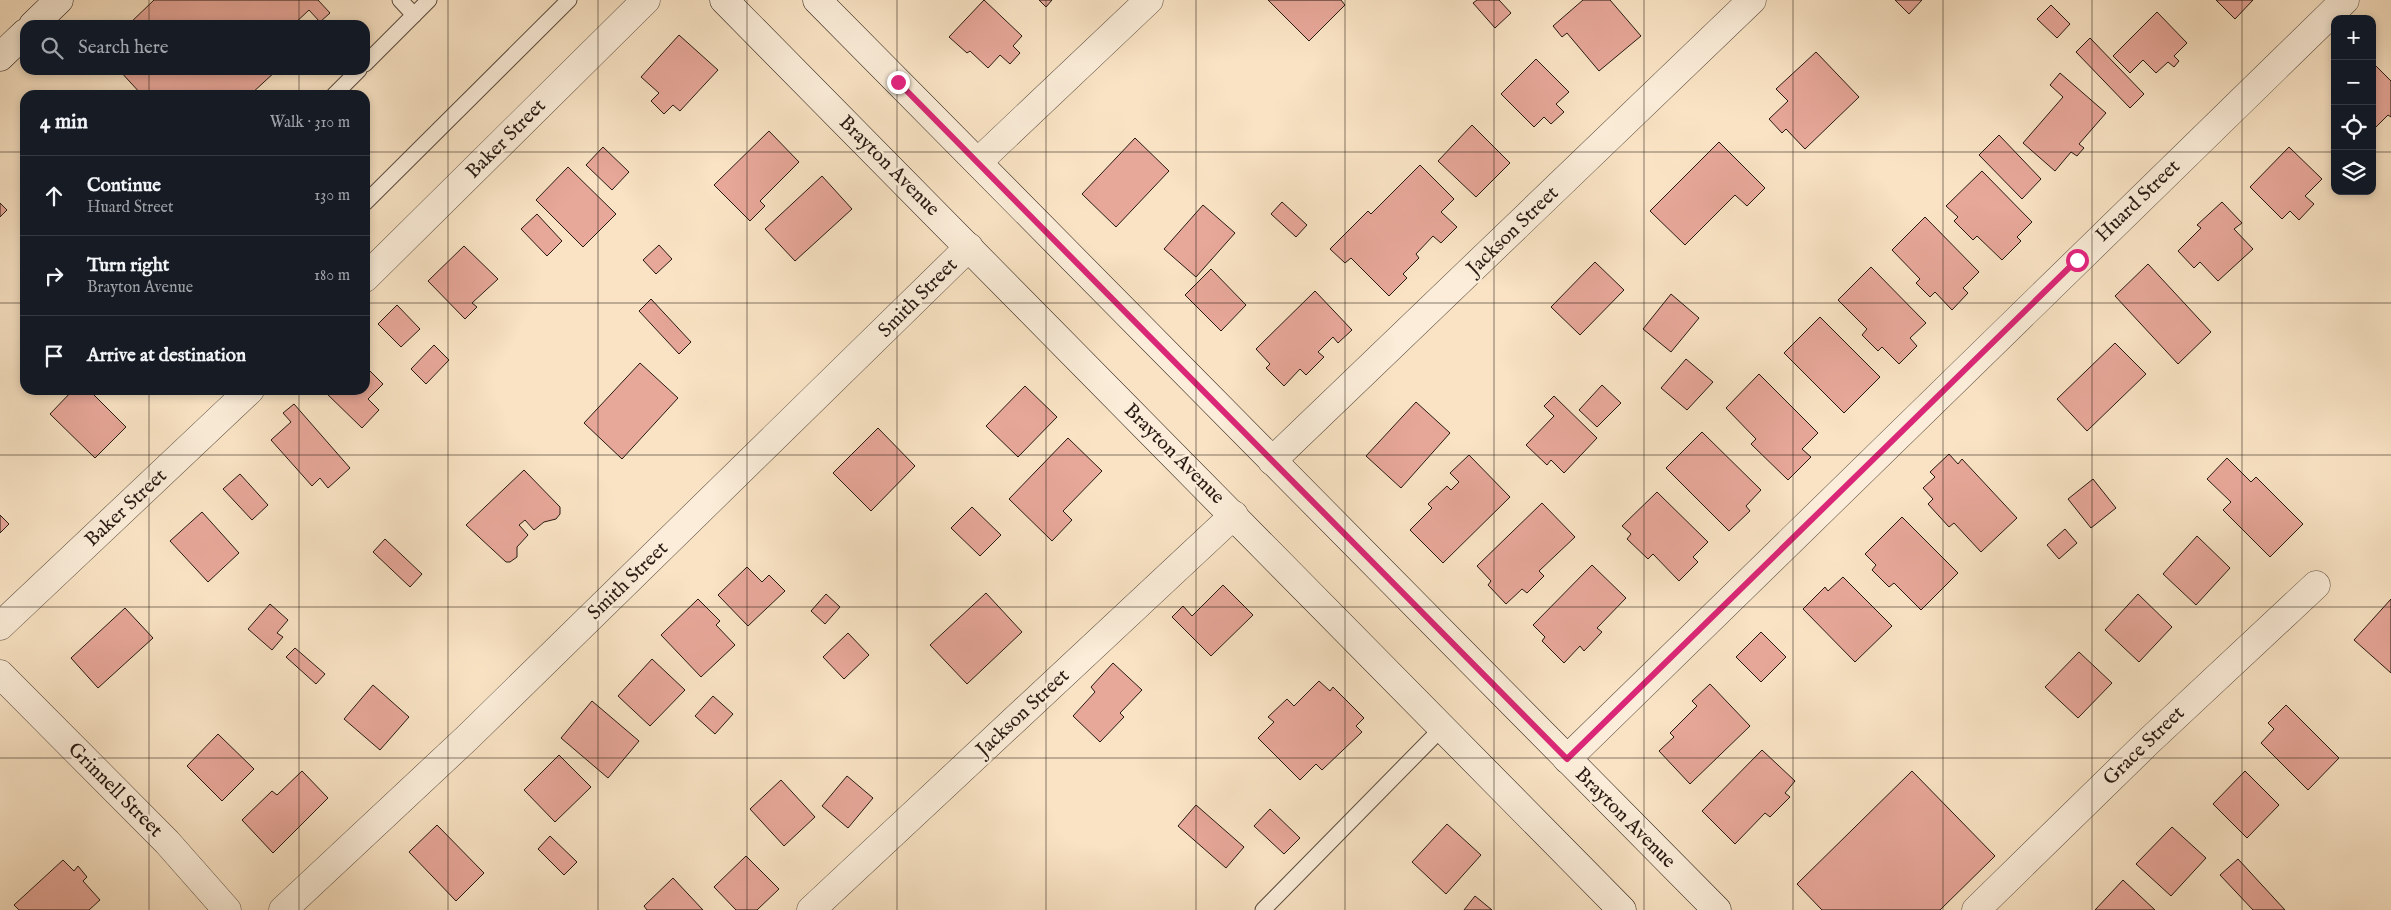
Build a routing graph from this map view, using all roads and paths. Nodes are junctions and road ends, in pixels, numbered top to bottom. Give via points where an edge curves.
1 (59, 0) edge
2 (400, 0) edge
3 (429, 0) edge
4 (568, 0) edge
5 (646, 0) edge
6 (724, 0) edge
7 (817, 0) edge
8 (1150, 0) edge
9 (1752, 0) edge
10 (2345, 0) edge
11 (414, 15) junction
12 (38, 20) edge
13 (20, 38) edge
14 (0, 57) edge
15 (370, 59) edge
16 (354, 75) edge
17 (339, 90) edge
18 (978, 162) junction
19 (370, 198) edge
20 (970, 247) junction
21 (370, 273) edge
22 (245, 395) edge
23 (1272, 461) junction
24 (1234, 515) junction
25 (2316, 584) dead end
26 (0, 626) edge
27 (0, 674) edge
28 (1442, 728) junction
29 (1567, 759) junction
30 (226, 910) edge
31 (282, 910) edge
32 (811, 910) edge
33 (1263, 910) edge
34 (1622, 910) edge
35 (1716, 910) edge
36 (1976, 910) edge

1 - 12 street
2 - 11 lane
3 - 11 lane
4 - 19 lane
5 - 21 street, Baker Street
6 - 20 street, Brayton Avenue
7 - 18 street, Brayton Avenue
8 - 18 street
9 - 23 street, Jackson Street
10 - 29 street, Huard Street
11 - 15 lane
13 - 14 street
16 - 17 lane
18 - 23 street, Brayton Avenue
20 - 24 street, Brayton Avenue
20 - 31 street, Smith Street via 475,730
22 - 26 street, Baker Street
23 - 29 street, Brayton Avenue
24 - 28 street, Brayton Avenue
24 - 32 street, Jackson Street
25 - 36 street, Grace Street
27 - 30 street, Grinnell Street via 167,842
28 - 33 lane
28 - 34 street, Brayton Avenue
29 - 35 street, Brayton Avenue

